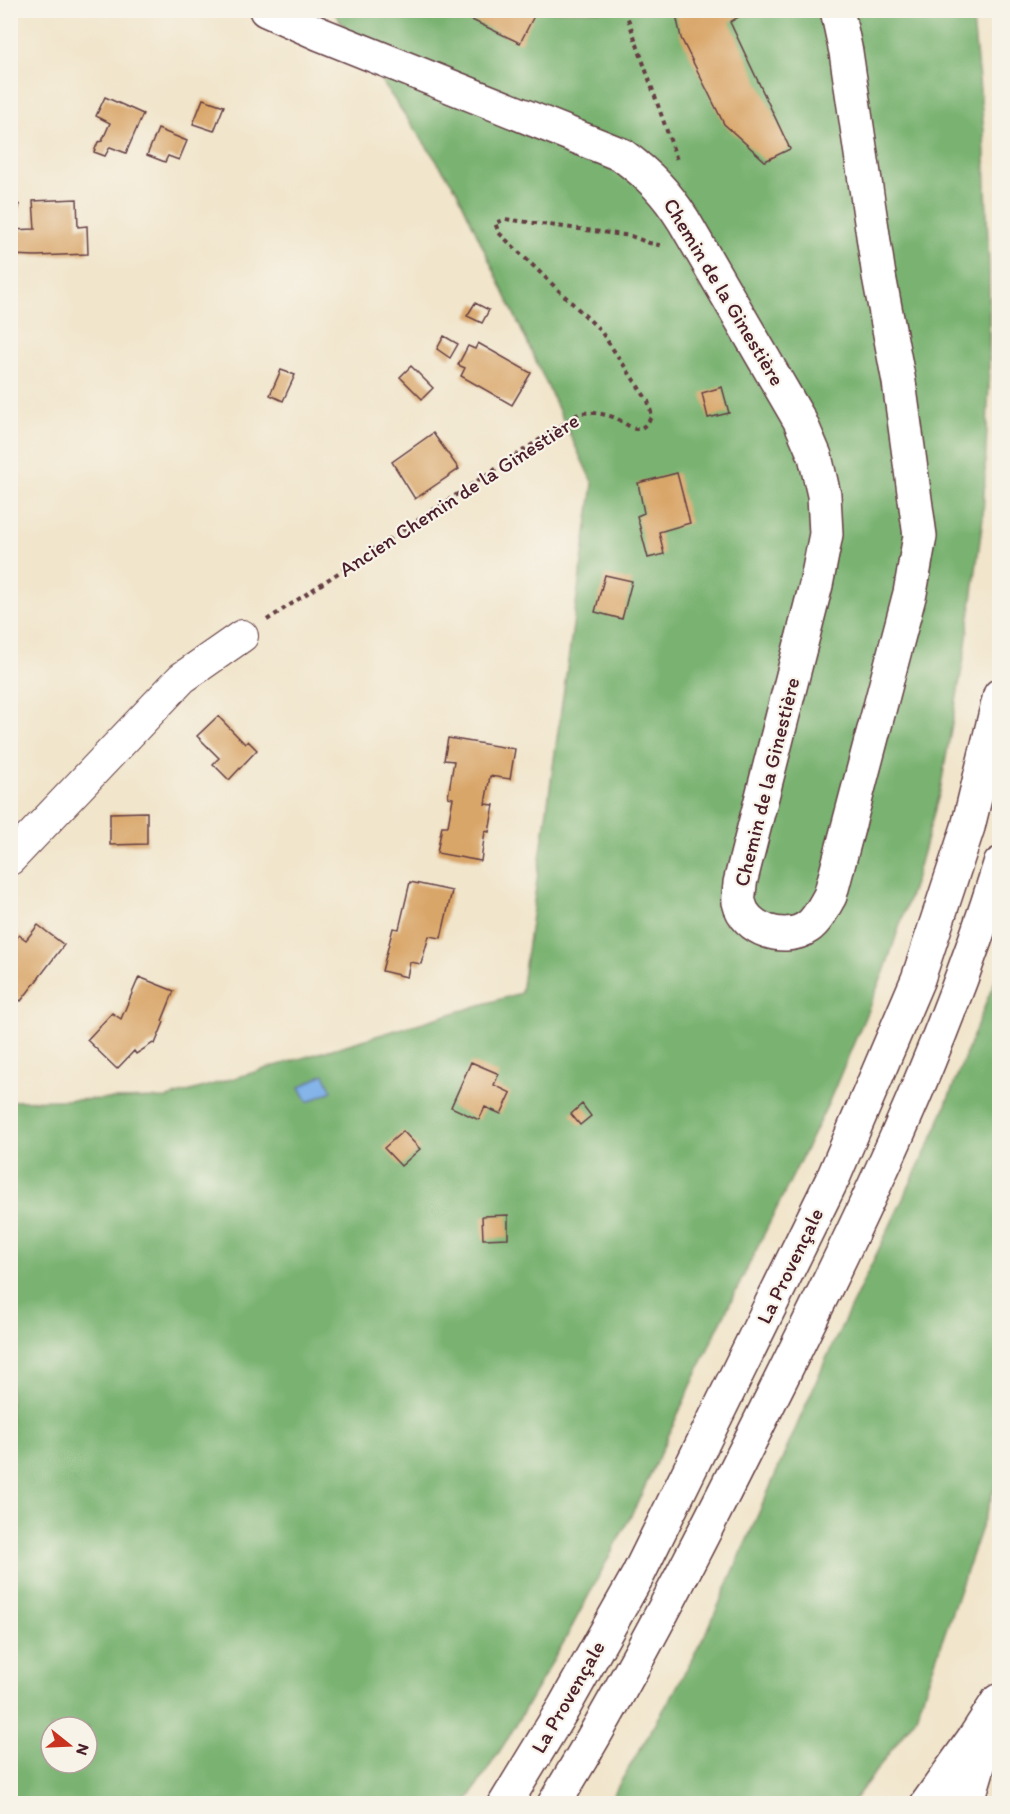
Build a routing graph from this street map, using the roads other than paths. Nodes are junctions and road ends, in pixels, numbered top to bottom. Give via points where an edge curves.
1 (266, 10) edge
2 (837, 10) edge
3 (242, 636) road end
4 (999, 695) edge
5 (10, 860) edge
6 (999, 864) edge
7 (999, 1698) edge
8 (505, 1803) edge
9 (554, 1803) edge
10 (927, 1803) edge
11 (967, 1803) edge

1 - 2 main road, Chemin de la Ginestière via 622,155 647,173 684,221 800,421 815,456 824,495 826,534 738,901 745,917 756,926 790,935 808,927 830,896 910,592 920,536 899,382
3 - 5 street via 182,678
4 - 8 main road, La Provençale via 968,827 918,979 834,1176 638,1575
6 - 9 main road, La Provençale via 939,1040 857,1226 709,1524
7 - 10 main road
7 - 11 main road

